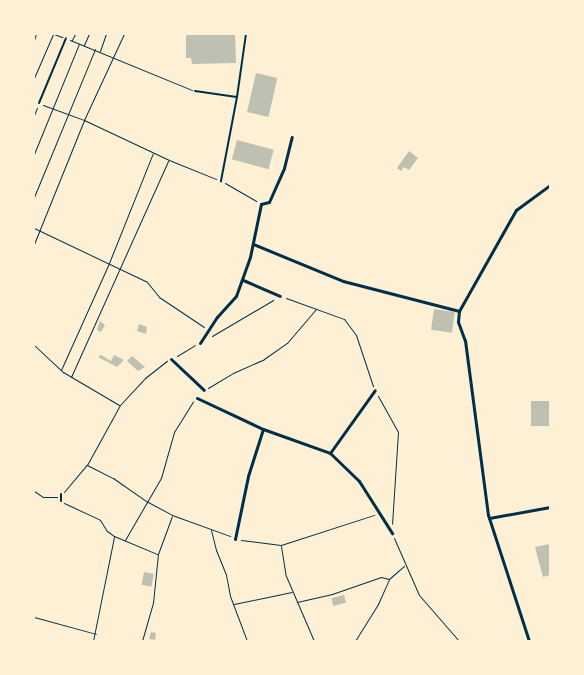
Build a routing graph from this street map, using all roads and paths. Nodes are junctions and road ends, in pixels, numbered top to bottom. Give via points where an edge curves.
1 (36, 34) edge
2 (53, 34) edge
3 (74, 34) edge
4 (89, 34) edge
5 (106, 34) edge
6 (124, 34) edge
7 (246, 34) edge
8 (59, 35) edge
9 (66, 38) junction
10 (34, 40) edge
11 (72, 41) junction
12 (79, 44) junction
13 (84, 46) junction
14 (95, 49) junction
15 (100, 51) junction
16 (113, 57) junction
17 (34, 78) edge
18 (195, 91) joint
19 (237, 97) junction
20 (39, 103) junction
21 (52, 108) junction
22 (68, 114) junction
23 (34, 115) edge
24 (84, 120) junction
25 (292, 137) dead end
26 (154, 153) junction
27 (34, 154) edge
28 (169, 160) junction
29 (221, 181) junction
30 (550, 186) edge
31 (34, 197) edge
32 (261, 204) junction
33 (34, 228) edge
34 (40, 232) junction
35 (34, 244) edge
36 (253, 244) junction
37 (109, 263) junction
38 (121, 269) junction
39 (243, 280) junction
40 (280, 296) junction
41 (317, 308) junction
42 (459, 311) junction
43 (208, 330) junction
44 (200, 343) junction
45 (34, 345) edge
46 (171, 359) junction
47 (61, 370) junction
48 (71, 377) junction
49 (204, 390) joint
50 (374, 390) junction
51 (197, 398) joint
52 (120, 405) junction
53 (263, 429) junction
54 (330, 453) junction
55 (87, 465) junction
56 (34, 491) edge
57 (61, 494) junction
58 (54, 498) junction
59 (61, 501) junction
60 (146, 501) junction
61 (550, 506) edge
62 (380, 513) junction
63 (172, 515) junction
64 (489, 518) junction
65 (211, 530) junction
66 (392, 533) junction
67 (114, 536) junction
68 (235, 538) junction
69 (125, 540) junction
70 (281, 545) junction
71 (158, 554) junction
72 (405, 566) junction
73 (389, 579) junction
74 (293, 592) junction
75 (297, 602) junction
76 (234, 604) junction
77 (34, 617) edge
78 (96, 634) junction
79 (94, 641) edge
80 (142, 641) edge
81 (247, 641) edge
82 (314, 641) edge
83 (355, 641) edge
84 (459, 641) edge
85 (529, 641) edge

1 - 10 path
2 - 8 path
2 - 17 path
3 - 11 path
4 - 13 path
5 - 15 path
6 - 16 path
7 - 19 lane
8 - 9 path
9 - 11 path
9 - 20 lane
11 - 12 path
12 - 13 path
12 - 21 path
13 - 14 path
14 - 15 path
14 - 22 path
15 - 16 path
16 - 18 path
16 - 24 path
18 - 19 lane
19 - 29 lane
20 - 21 path
20 - 23 path
21 - 22 path
21 - 27 path
22 - 24 path
22 - 31 path
24 - 26 path
24 - 34 path
25 - 32 street via 284,168 269,202
26 - 28 path
26 - 37 path
28 - 29 path
28 - 38 path
29 - 32 path
30 - 42 street via 516,210
32 - 36 street
33 - 34 path
34 - 35 path
34 - 37 path
36 - 39 street
36 - 42 street via 344,281
37 - 38 path
37 - 47 path
38 - 43 path via 147,282 159,297
38 - 48 path
39 - 40 street
39 - 43 street via 236,296
40 - 41 path
40 - 44 path
41 - 49 path via 287,343 264,359
41 - 50 path via 344,319 356,335
42 - 64 street via 458,322 464,341
43 - 44 street
44 - 46 path
45 - 47 path
46 - 49 street
46 - 52 path via 158,366
47 - 48 path
48 - 52 path
50 - 54 street
50 - 66 path via 398,432
51 - 53 street
51 - 60 path via 174,432 161,478
52 - 55 path
53 - 54 street
53 - 68 street via 248,476
54 - 62 street via 359,481
55 - 57 path
55 - 60 path
56 - 58 path via 43,497
57 - 58 path
57 - 59 lane
58 - 59 path
59 - 67 path via 100,520
60 - 63 path
60 - 69 path
61 - 64 street
62 - 66 street
62 - 70 path
63 - 65 path
63 - 71 path
64 - 85 street
65 - 68 path
65 - 76 path
66 - 72 path
67 - 69 path
67 - 78 path
68 - 70 path
69 - 71 path
70 - 74 path via 286,576
71 - 80 path via 153,603
72 - 73 path
72 - 84 path via 419,595
73 - 75 path via 381,577
73 - 83 path
74 - 75 path
74 - 76 path
75 - 82 path
76 - 81 path
77 - 78 path
78 - 79 path

